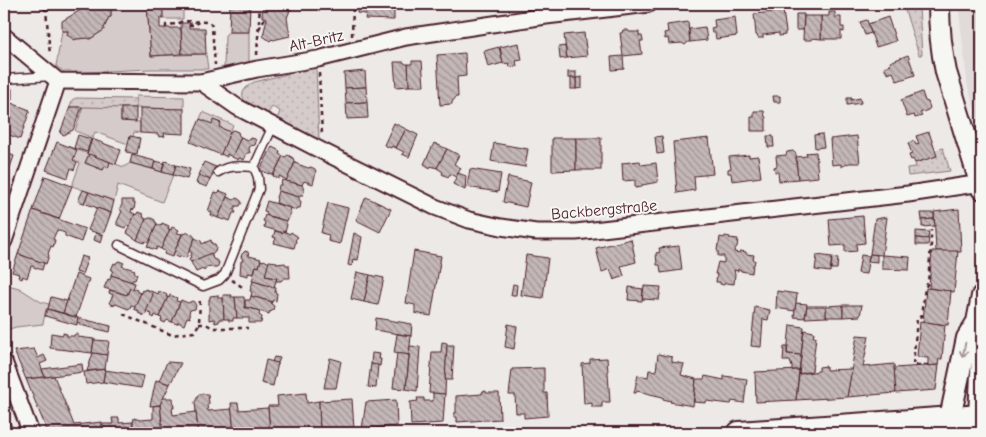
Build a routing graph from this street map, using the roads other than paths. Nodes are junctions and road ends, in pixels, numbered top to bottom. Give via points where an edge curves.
1 (649, 4) edge
2 (939, 4) edge
3 (4, 36) edge
4 (4, 79) edge
5 (55, 79) junction
6 (208, 80) junction
7 (273, 126) junction
8 (254, 167) junction
9 (218, 172) dead end
10 (982, 185) edge
11 (4, 241) edge
12 (119, 244) dead end
13 (982, 296) edge
14 (977, 322) junction
15 (982, 352) edge
16 (4, 362) edge
17 (977, 422) edge
18 (946, 426) edge
19 (849, 429) edge
20 (31, 433) edge
21 (738, 433) edge

1 - 6 street, Alt-Britz via 406,37 318,59
2 - 10 street via 938,25 946,72
3 - 5 street
4 - 5 lane
5 - 6 street, Alt-Britz
5 - 11 street
6 - 7 street, Backbergstraße via 237,107
7 - 8 lane
7 - 10 street, Backbergstraße via 435,207 501,228 536,232 576,232
8 - 9 lane via 230,167
8 - 12 lane via 259,189 225,274 219,280 203,286
13 - 14 street
14 - 15 street
14 -> 18 street via 967,338
15 - 17 street
16 - 20 street
17 - 18 main road
18 - 19 main road
19 - 21 main road

